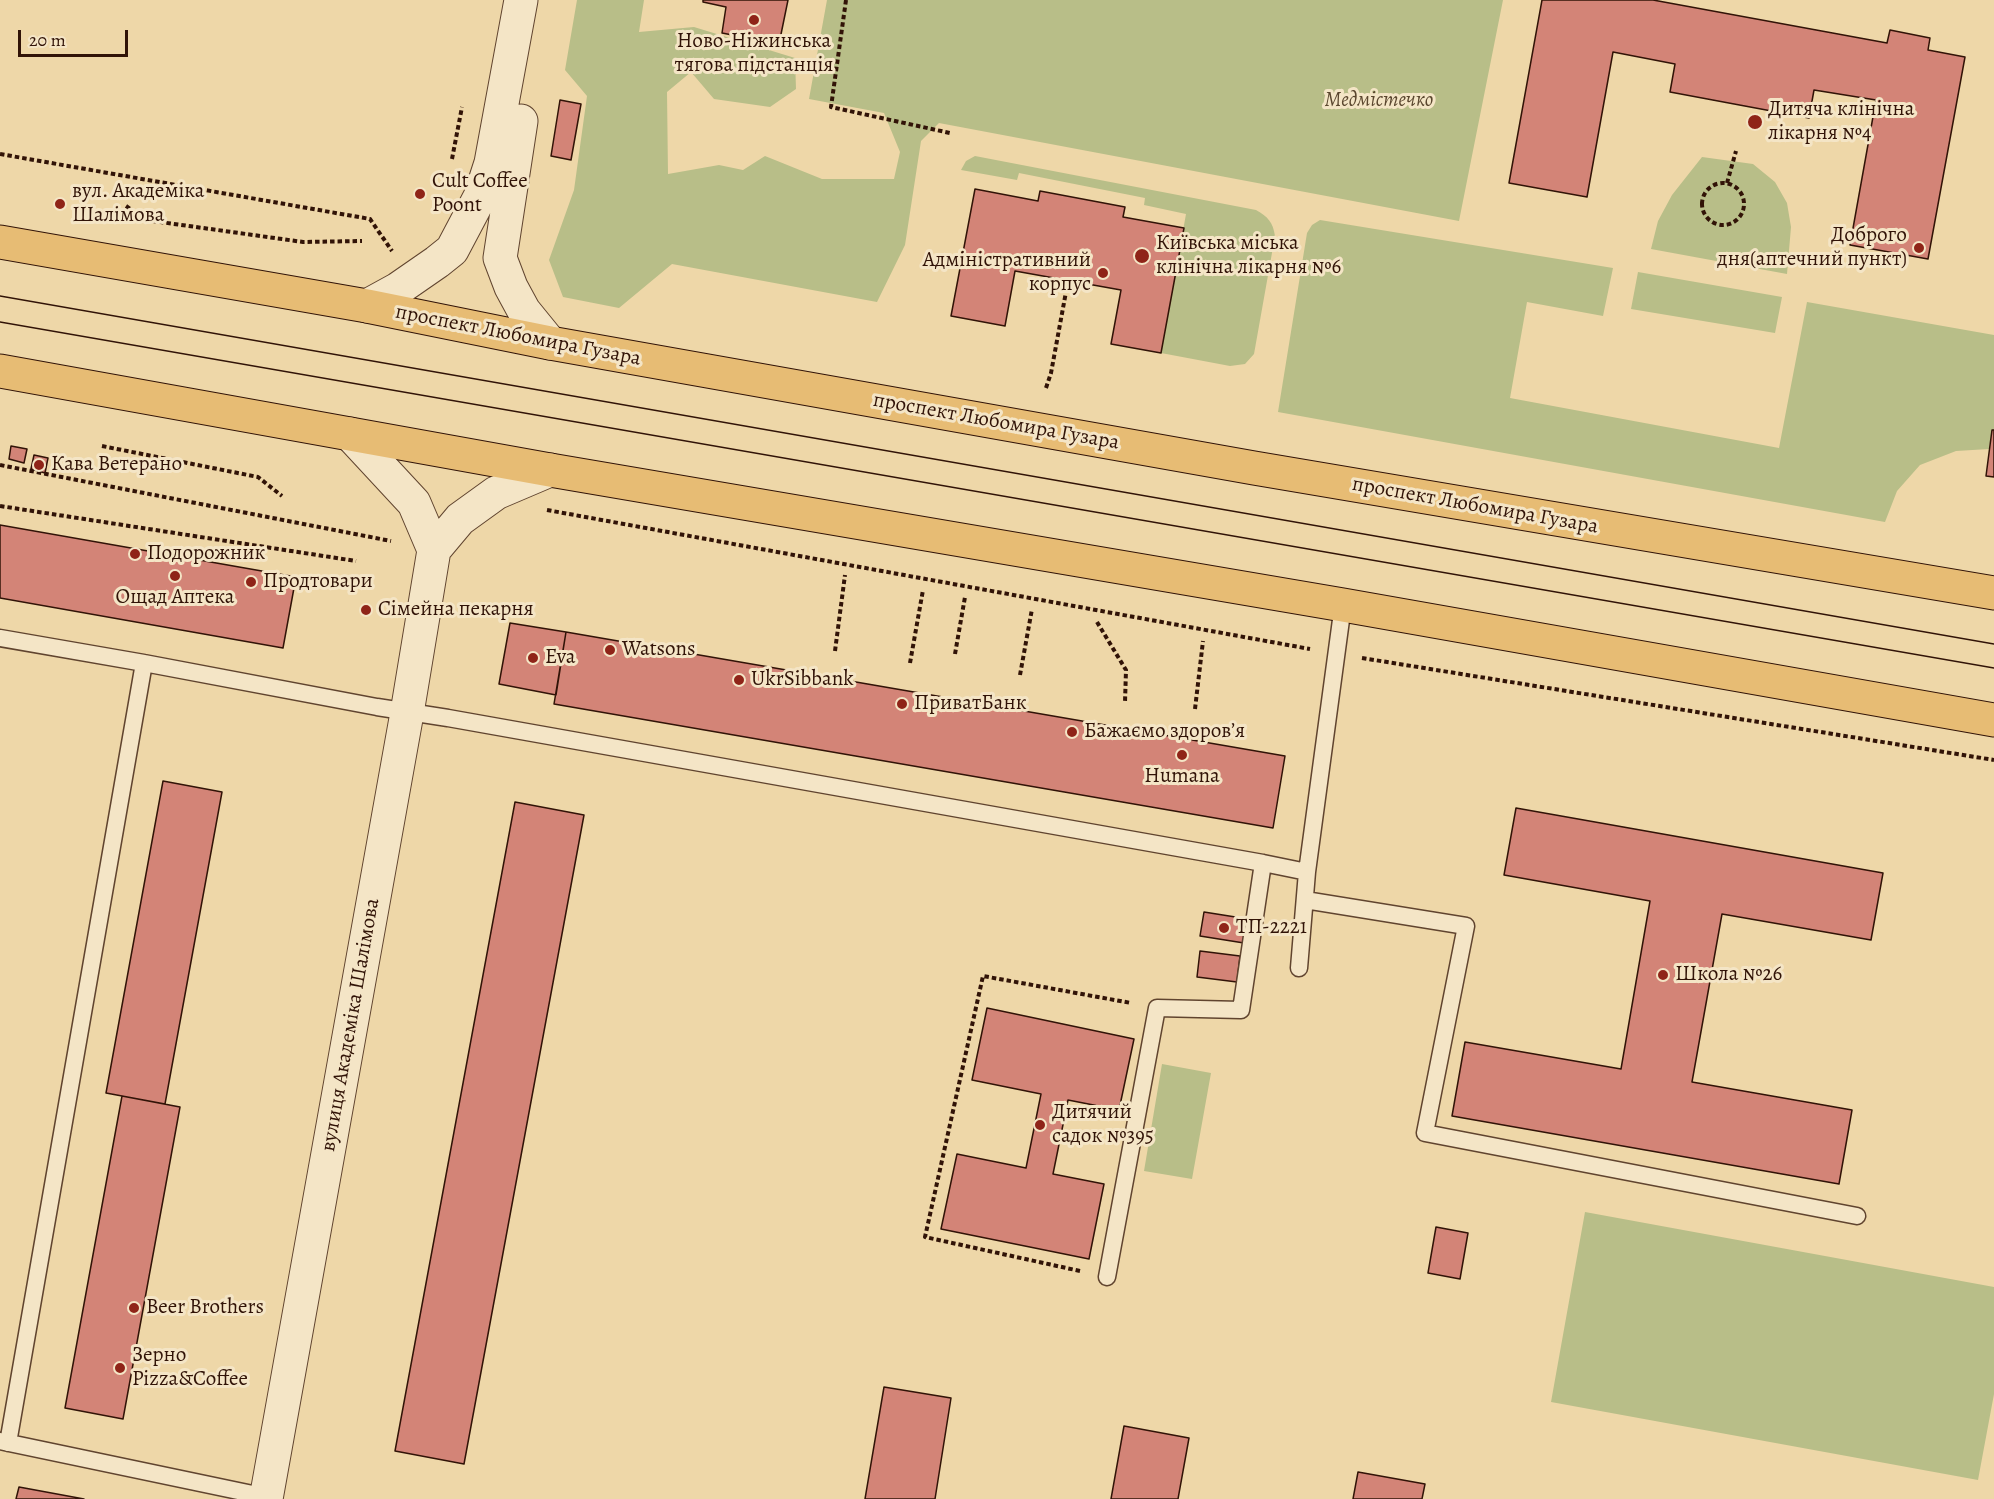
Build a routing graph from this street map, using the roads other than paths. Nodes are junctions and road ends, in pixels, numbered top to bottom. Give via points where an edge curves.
1 (520, 0) edge
2 (542, 0) edge
3 (0, 242) edge
4 (367, 306) junction
5 (549, 343) junction
6 (0, 371) edge
7 (350, 434) junction
8 (550, 470) junction
9 (434, 550) junction
10 (1994, 593) edge
11 (1343, 605) junction
12 (0, 638) edge
13 (144, 663) junction
14 (407, 712) junction
15 (1994, 720) edge
16 (1263, 863) junction
17 (1307, 872) junction
18 (1305, 900) junction
19 (1299, 968) dead end
20 (1857, 1216) dead end
21 (1107, 1277) road end
22 (4, 1442) edge
23 (266, 1498) edge

1 - 4 street via 491,163 480,196 452,250 398,290
2 - 5 street via 500,258 524,311
3 - 4 main road, проспект Любомира Гузара
4 - 5 main road, проспект Любомира Гузара
5 - 10 main road, проспект Любомира Гузара
6 - 7 main road
7 - 8 main road
7 - 9 street via 414,503
8 - 9 street via 496,493 460,519
8 - 11 main road
9 - 14 street, вулиця Академіка Шалімова
11 - 15 main road
11 - 17 lane
12 - 13 lane
13 - 14 lane
13 - 22 lane
14 - 16 lane
14 - 23 street, вулиця Академіка Шалімова
16 - 17 lane
16 - 21 lane via 1241,1010 1157,1008
17 - 18 lane
18 - 19 lane
18 - 20 lane via 1466,926 1425,1133
22 - 23 lane

